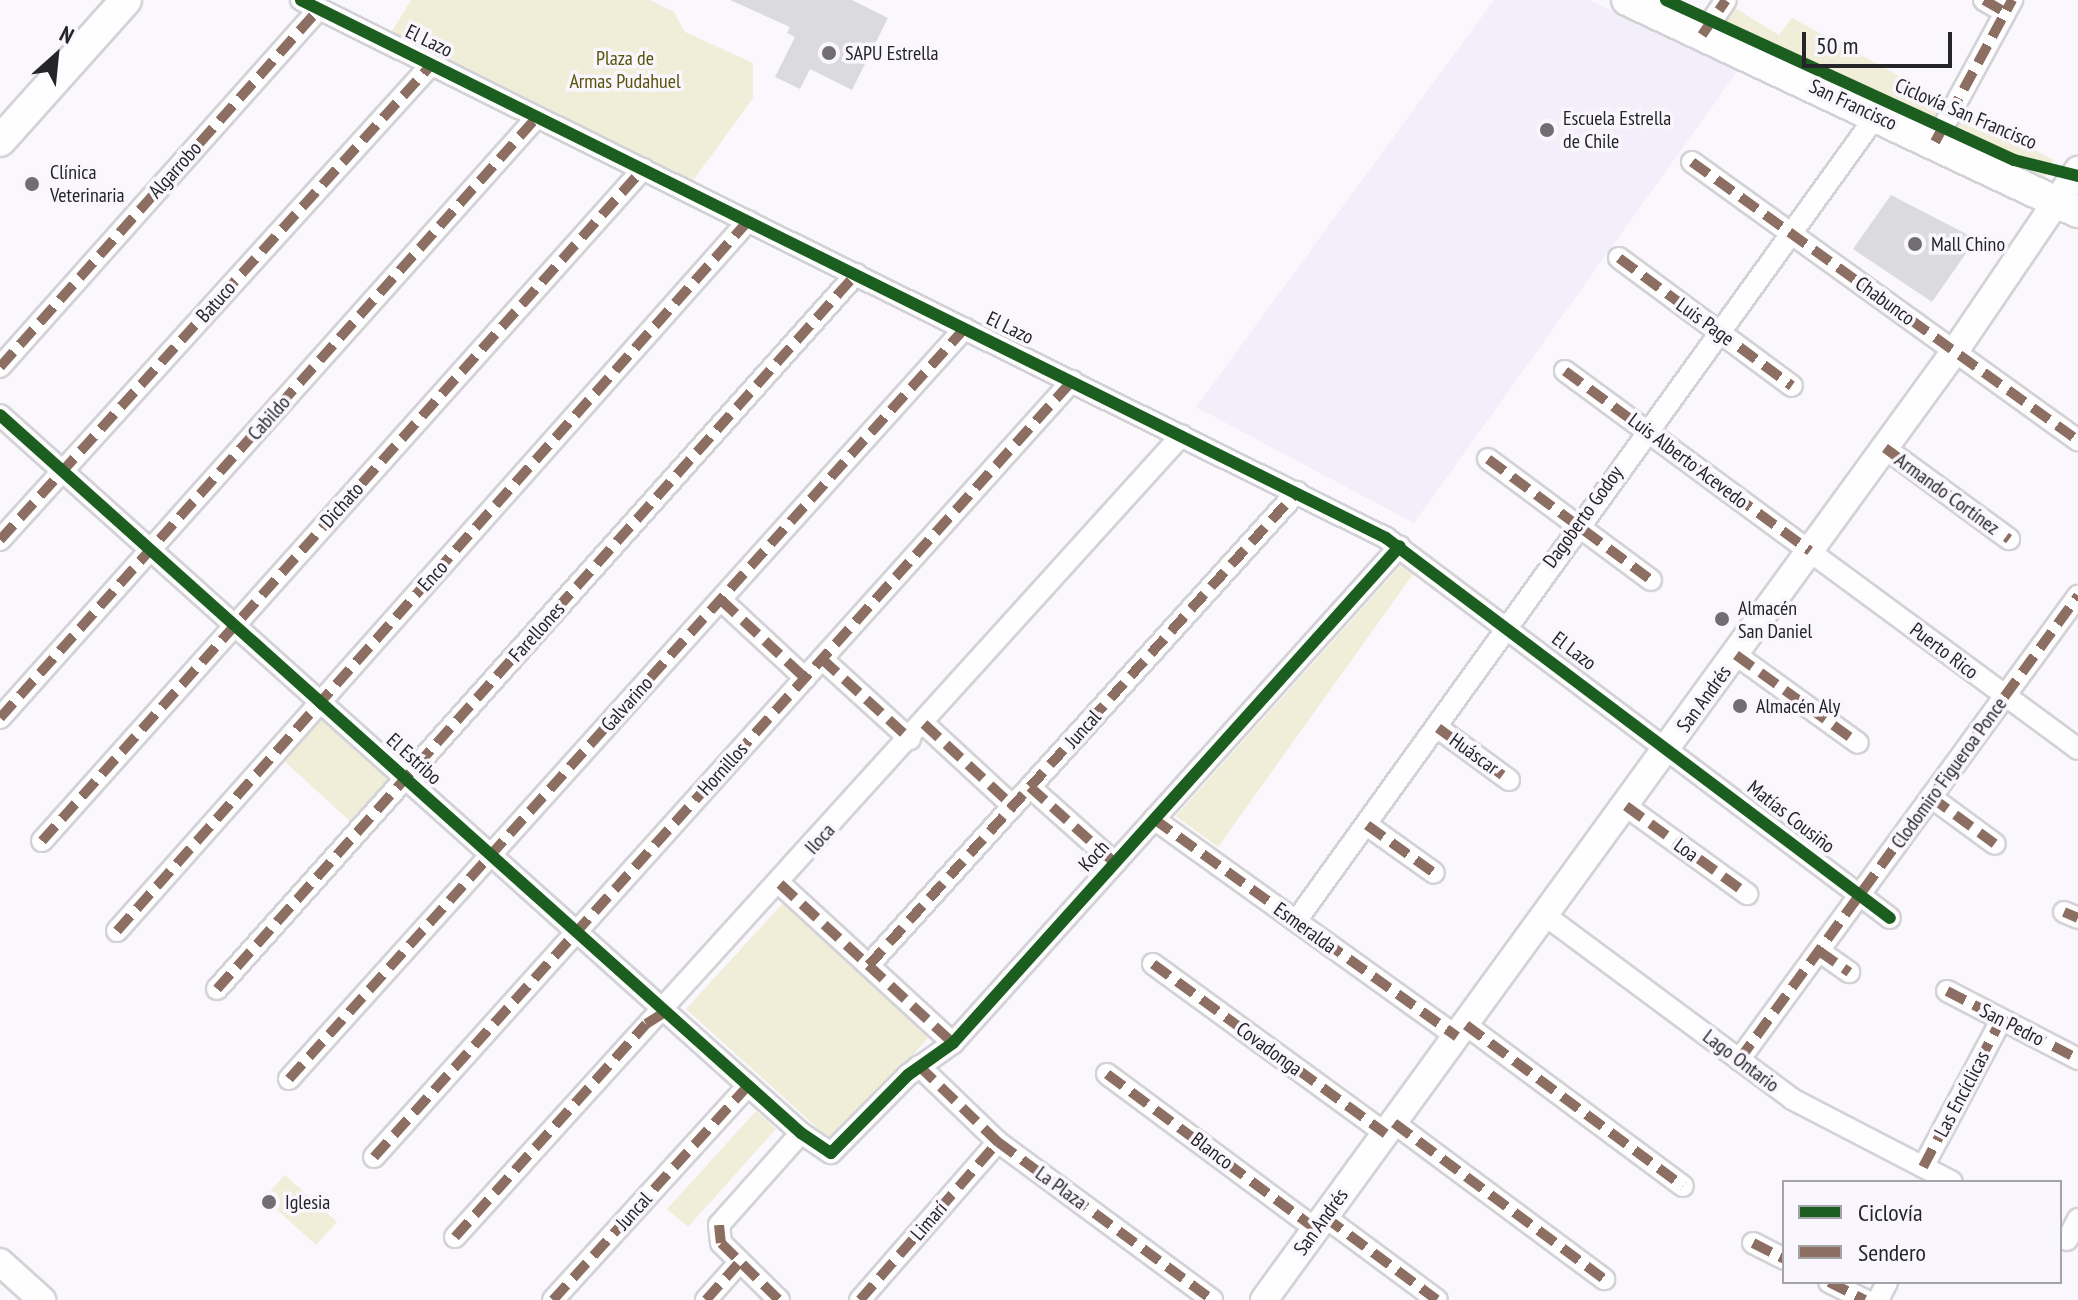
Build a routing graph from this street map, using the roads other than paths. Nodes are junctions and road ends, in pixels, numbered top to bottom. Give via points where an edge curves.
1 (126, 0) edge
2 (1627, 0) edge
3 (1726, 0) edge
4 (1984, 0) edge
5 (310, 4) edge
6 (2008, 6) edge
7 (1702, 35) junction
8 (431, 65) junction
9 (1876, 116) junction
10 (537, 117) junction
11 (0, 141) edge
12 (1935, 142) junction
13 (1692, 162) dead end
14 (643, 169) junction
15 (2078, 170) edge
16 (2069, 207) edge
17 (748, 221) junction
18 (1790, 233) junction
19 (1619, 258) dead end
20 (856, 274) junction
21 (965, 328) junction
22 (1718, 332) junction
23 (1955, 351) junction
24 (0, 367) edge
25 (1565, 371) dead end
26 (1072, 381) junction
27 (1792, 386) dead end
28 (0, 415) edge
29 (1646, 430) junction
30 (1182, 435) junction
31 (2078, 440) edge
32 (1885, 448) junction
33 (1488, 459) dead end
34 (63, 471) junction
35 (1297, 492) junction
36 (1577, 525) junction
37 (2009, 539) dead end
38 (0, 540) edge
39 (1400, 546) junction
40 (151, 550) junction
41 (1810, 551) junction
42 (1651, 580) dead end
43 (2078, 596) edge
44 (721, 600) junction
45 (235, 626) junction
46 (1507, 627) junction
47 (1736, 655) junction
48 (822, 659) junction
49 (805, 678) junction
50 (2005, 696) junction
51 (320, 703) junction
52 (0, 718) edge
53 (1438, 728) junction
54 (917, 731) junction
55 (1858, 743) dead end
56 (1669, 747) junction
57 (2078, 749) edge
58 (406, 779) junction
59 (1509, 780) dead end
60 (1030, 787) junction
61 (1931, 797) junction
62 (1013, 806) junction
63 (1626, 806) junction
64 (1154, 819) junction
65 (1367, 825) junction
66 (42, 841) dead end
67 (1995, 844) dead end
68 (491, 855) junction
69 (1115, 863) junction
70 (1434, 873) dead end
71 (780, 884) junction
72 (1747, 894) dead end
73 (1860, 895) junction
74 (1546, 916) junction
75 (1890, 918) dead end
76 (1296, 921) junction
77 (117, 931) dead end
78 (576, 932) junction
79 (1819, 951) junction
80 (1153, 964) dead end
81 (869, 965) junction
82 (1849, 972) dead end
83 (217, 989) dead end
84 (1947, 991) dead end
85 (665, 1012) junction
86 (2001, 1020) junction
87 (1461, 1031) junction
88 (953, 1043) junction
89 (2078, 1059) edge
90 (1739, 1060) junction
91 (919, 1066) junction
92 (1107, 1074) dead end
93 (289, 1079) dead end
94 (748, 1086) junction
95 (1390, 1128) junction
96 (801, 1133) junction
97 (998, 1142) junction
98 (374, 1157) dead end
99 (1939, 1177) edge
100 (1683, 1186) dead end
101 (2078, 1219) edge
102 (1321, 1223) junction
103 (455, 1237) dead end
104 (2068, 1241) edge
105 (1753, 1243) dead end
106 (1782, 1258) edge
107 (0, 1262) edge
108 (738, 1264) junction
109 (1604, 1279) dead end
110 (1833, 1284) edge
111 (42, 1300) edge
112 (553, 1300) edge
113 (706, 1300) edge
114 (779, 1300) edge
115 (860, 1300) edge
116 (1212, 1300) edge
117 (1264, 1300) edge
118 (1437, 1300) edge
119 (1865, 1300) edge

1 - 11 main road
2 - 7 main road, San Francisco
3 - 7 street
4 - 6 street
5 - 8 street, El Lazo
5 - 24 street, Algarrobo
6 - 12 street
7 - 9 main road, San Francisco
8 - 10 street, El Lazo
8 - 34 street, Batuco
9 - 12 main road, San Francisco
9 - 18 street, Dagoberto Godoy
10 - 14 street, El Lazo
10 - 40 street, Cabildo
12 - 16 main road, San Francisco
13 - 18 street, Chabunco
14 - 17 street, El Lazo
14 - 45 street, Dichato
15 - 16 street, San Andrés
16 - 23 street, San Andrés
17 - 20 street, El Lazo
17 - 51 street, Enco
18 - 22 street, Dagoberto Godoy
18 - 23 street, Chabunco
19 - 22 street, Luis Page
20 - 21 street, El Lazo
20 - 58 street, Farellones
21 - 26 street, El Lazo
21 - 44 street, Galvarino
22 - 27 street, Luis Page
22 - 29 street, Dagoberto Godoy
23 - 31 street, Chabunco
23 - 32 street, San Andrés
25 - 29 street, Luis Alberto Acevedo
26 - 30 street, El Lazo
26 - 48 street, Hornillos
28 - 34 street, El Estribo
29 - 36 street, Dagoberto Godoy
29 - 41 street, Luis Alberto Acevedo
30 - 35 street, El Lazo
30 - 54 street, Iloca
32 - 37 street, Armando Cortínez
32 - 41 street, San Andrés
33 - 36 street
34 - 38 street, Batuco
34 - 40 street, El Estribo
35 - 39 street, El Lazo
35 - 60 street, Juncal
36 - 42 street
36 - 46 street, Dagoberto Godoy
39 - 46 street, El Lazo
39 - 64 street, Koch
40 - 45 street, El Estribo
40 - 52 street, Cabildo
41 - 47 street, San Andrés
41 - 50 street, Puerto Rico
43 - 50 street, Clodomiro Figueroa Ponce
44 - 49 street
44 - 68 street, Galvarino
45 - 51 street, El Estribo
45 - 66 street, Dichato
46 - 53 street, Dagoberto Godoy
46 - 56 street, El Lazo
47 - 55 street
47 - 56 street, San Andrés
48 - 49 street, Hornillos
48 - 54 street
49 - 78 street, Hornillos
50 - 57 street, Puerto Rico
50 - 61 street, Clodomiro Figueroa Ponce
51 - 58 street, El Estribo
51 - 77 street, Enco
53 - 59 street, Huáscar
53 - 65 street, Dagoberto Godoy
54 - 62 street
54 - 71 street, Iloca
56 - 63 street, San Andrés
56 - 73 street, Matías Cousiño
58 - 68 street, El Estribo
58 - 83 street, Farellones
60 - 62 street, Juncal
60 - 69 street
61 - 67 street
61 - 73 street, Clodomiro Figueroa Ponce
62 - 81 street, Juncal
63 - 72 street, Loa
63 - 74 street, San Andrés
64 - 69 street, Koch
64 - 76 street, Esmeralda
65 - 70 street
65 - 76 street, Dagoberto Godoy
68 - 78 street, El Estribo
68 - 93 street, Galvarino
69 - 88 street, Koch
71 - 81 street
71 - 85 street, Iloca
73 - 75 street, Matías Cousiño
73 - 79 street, Clodomiro Figueroa Ponce
74 - 87 street, San Andrés
74 - 90 street, Lago Ontario
76 - 87 street, Esmeralda
78 - 85 street, El Estribo
78 - 98 street, Hornillos
79 - 82 street
79 - 90 street, Clodomiro Figueroa Ponce
80 - 95 street, Covadonga
81 - 88 street
84 - 86 street, San Pedro
85 - 94 street, El Estribo
85 - 103 street, Iloca via 646,1024
86 - 89 street, San Pedro
86 - 99 street, Las Encíclicas
87 - 95 street, San Andrés
87 - 100 street, Esmeralda
88 - 91 street, Koch
90 - 99 street, Lago Ontario via 1813,1112
91 - 96 street, Koch via 837,1152
91 - 97 street, La Plaza
92 - 102 street, Blanco
94 - 96 street, El Estribo
94 - 112 street, Juncal
95 - 102 street, San Andrés
95 - 109 street, Covadonga
96 - 108 street via 719,1225 721,1243
97 - 115 street, Limarí
97 - 116 street, La Plaza
101 - 104 street
102 - 117 street, San Andrés
102 - 118 street, Blanco
105 - 106 street
107 - 111 street
108 - 113 street
108 - 114 street
110 - 119 street

